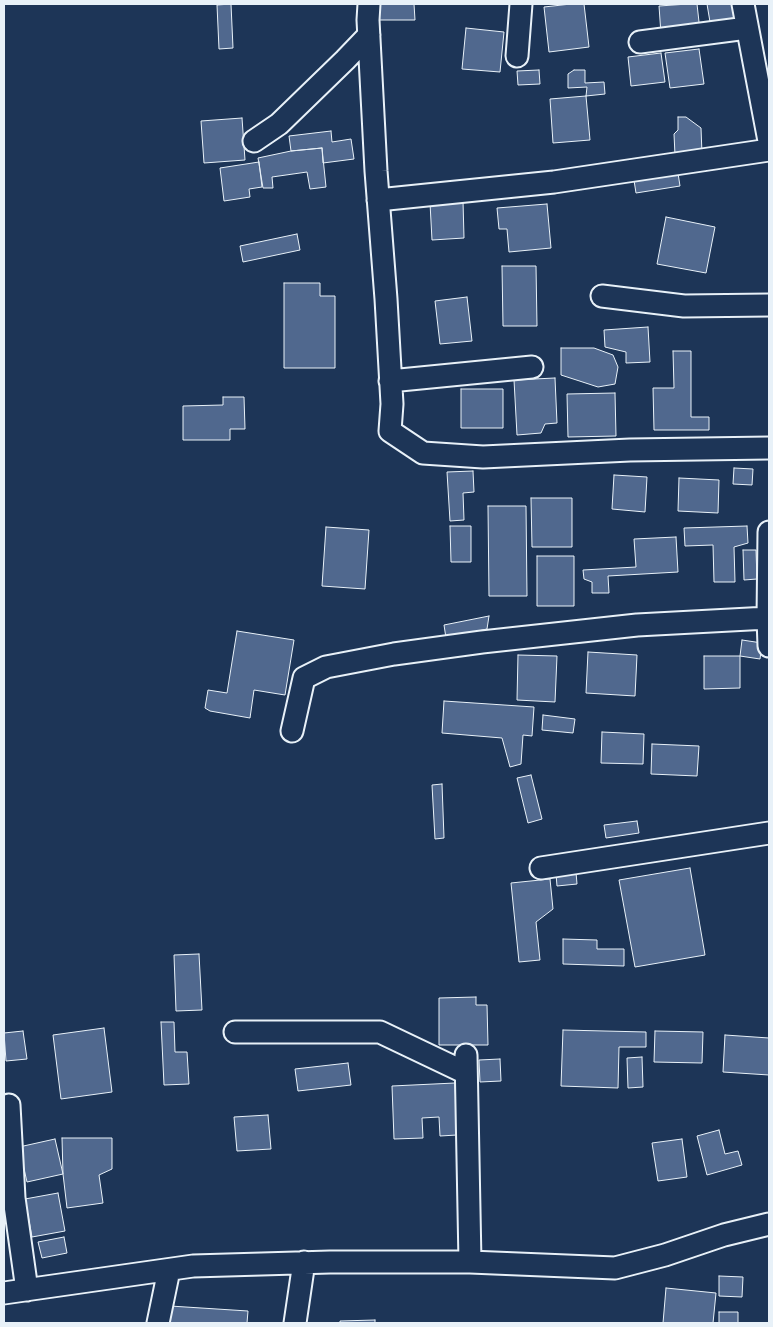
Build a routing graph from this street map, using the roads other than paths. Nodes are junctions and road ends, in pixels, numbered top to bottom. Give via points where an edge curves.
1 (369, 4) edge
2 (521, 4) edge
3 (743, 4) edge
4 (747, 28) junction
5 (369, 35) junction
6 (640, 42) dead end
7 (517, 56) dead end
8 (254, 141) dead end
9 (769, 142) edge
10 (769, 150) edge
11 (378, 200) junction
12 (602, 296) dead end
13 (769, 305) edge
14 (532, 367) dead end
15 (390, 381) junction
16 (769, 448) edge
17 (769, 532) edge
18 (768, 618) junction
19 (769, 646) edge
20 (292, 731) dead end
21 (769, 833) edge
22 (541, 868) dead end
23 (235, 1032) dead end
24 (8, 1105) dead end
25 (769, 1224) edge
26 (304, 1262) junction
27 (470, 1262) junction
28 (169, 1270) junction
29 (27, 1290) junction
30 (4, 1293) edge
31 (158, 1323) edge
32 (295, 1323) edge

1 - 5 street
2 - 7 street
3 - 4 street
4 - 6 street
4 - 9 street
5 - 8 street via 279,124
5 - 11 street
10 - 11 street via 554,182
11 - 15 street
12 - 13 street via 684,306
14 - 15 street
15 - 16 street via 390,431 423,453 483,457
17 - 18 street
18 - 19 street
18 - 20 street via 638,625 491,641 326,667 304,678
21 - 22 street
23 - 27 street via 380,1032 466,1064
24 - 29 street via 14,1198
25 - 27 street via 615,1268
26 - 27 street
26 - 28 street via 193,1266
26 - 32 street
28 - 29 street
28 - 31 street
29 - 30 street

